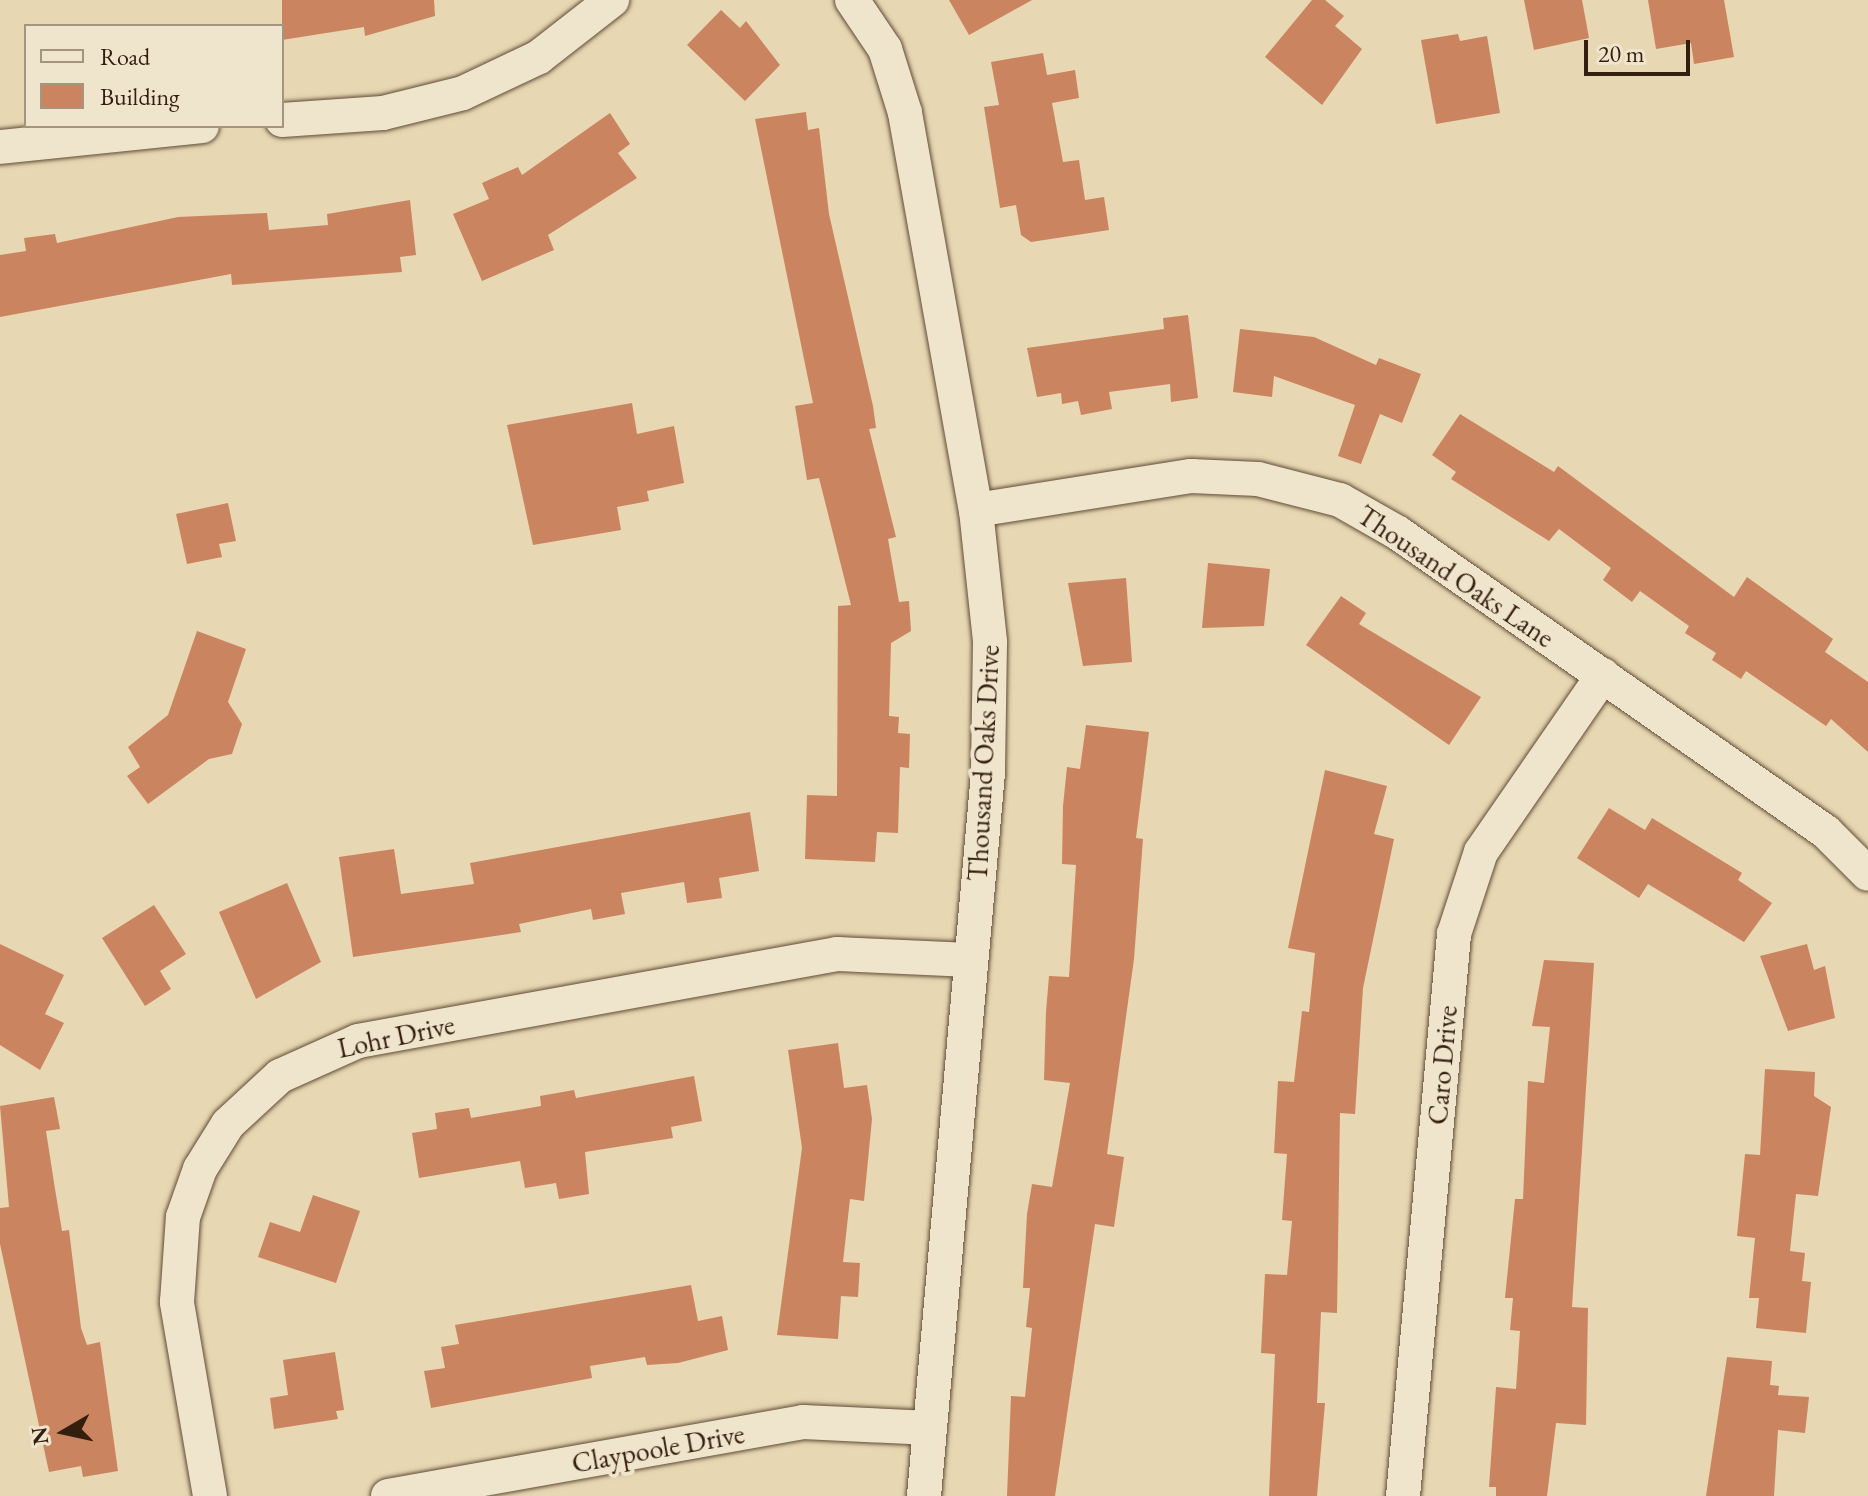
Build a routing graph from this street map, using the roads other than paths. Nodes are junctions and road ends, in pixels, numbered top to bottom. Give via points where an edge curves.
1 (612, 0) edge
2 (852, 0) edge
3 (284, 120) edge
4 (183, 128) edge
5 (0, 147) edge
6 (976, 510) junction
7 (1603, 675) junction
8 (1868, 874) edge
9 (970, 960) junction
10 (930, 1428) junction
11 (210, 1496) edge
12 (388, 1496) edge
13 (924, 1496) edge
14 (1403, 1496) edge

1 - 3 street via 539,57 463,93 383,113
2 - 6 street, Thousand Oaks Drive via 885,49 905,113
4 - 5 street
6 - 7 street, Thousand Oaks Lane via 1191,476 1308,489 1391,528
6 - 9 street, Thousand Oaks Drive via 990,642 988,773
7 - 8 street, Thousand Oaks Lane via 1826,832
7 - 14 street, Caro Drive via 1481,852 1454,934
9 - 10 street, Thousand Oaks Drive
9 - 11 street, Lohr Drive via 837,954 367,1039 280,1076 228,1124 200,1169 183,1217 177,1302
10 - 12 street, Claypoole Drive via 803,1422
10 - 13 street, Thousand Oaks Drive

